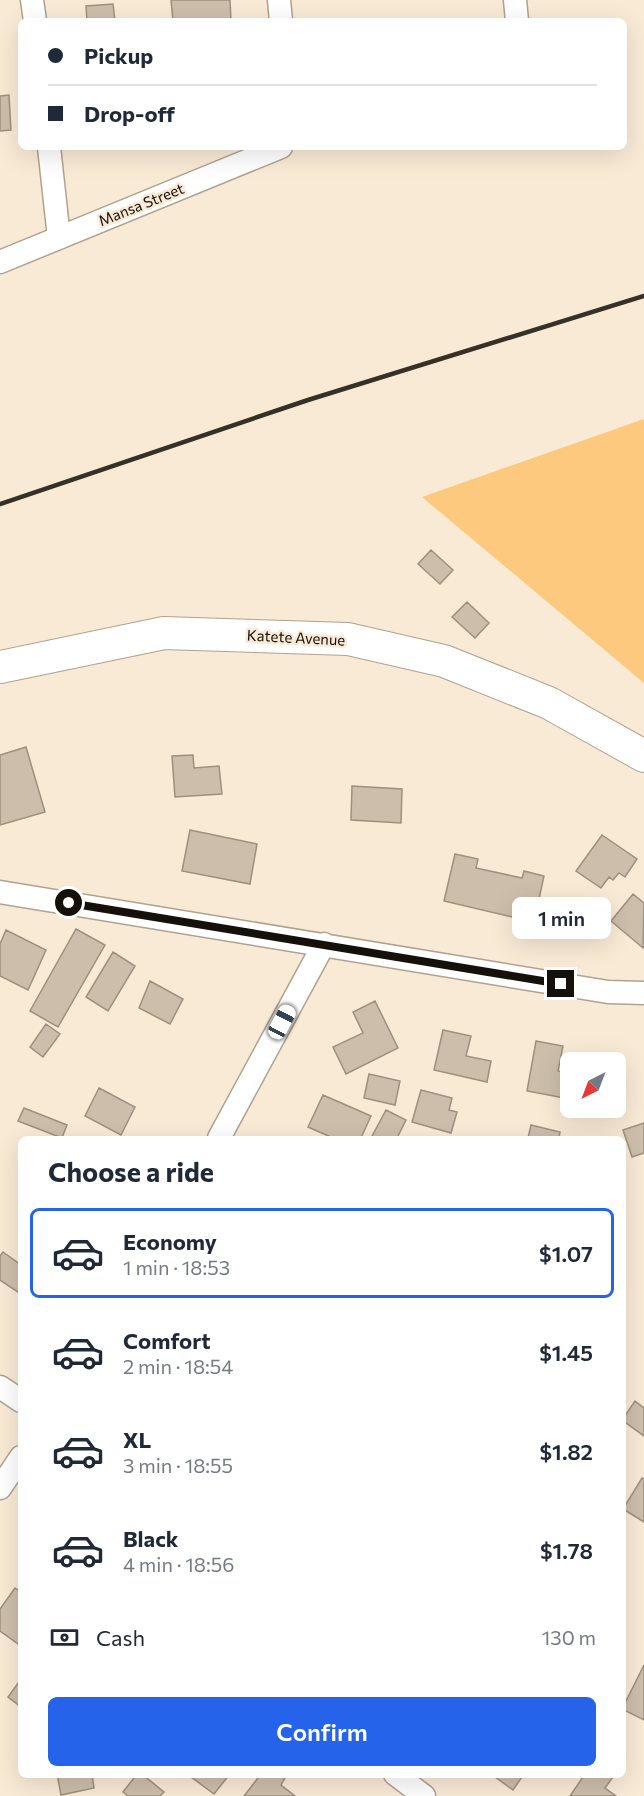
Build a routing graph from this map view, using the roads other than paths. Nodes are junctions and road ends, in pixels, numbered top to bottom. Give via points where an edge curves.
1 (32, 0) edge
2 (279, 0) edge
3 (516, 0) edge
4 (34, 18) edge
5 (281, 18) edge
6 (516, 18) edge
7 (49, 150) edge
8 (274, 150) edge
9 (59, 238) junction
10 (0, 262) edge
11 (0, 667) edge
12 (644, 756) edge
13 (0, 892) edge
14 (324, 944) junction
15 (644, 993) edge
16 (220, 1136) edge
17 (0, 1387) edge
18 (18, 1399) edge
19 (18, 1465) edge
20 (9, 1488) edge
21 (400, 1778) edge
22 (423, 1796) edge

1 - 4 street
2 - 5 street
3 - 6 street
7 - 9 street
8 - 9 street, Mansa Street
9 - 10 street, Mansa Street
11 - 12 street, Katete Avenue via 164,633 348,639 444,661 539,699
13 - 14 street
14 - 15 street via 608,992
14 - 16 street
17 - 18 street
19 - 20 street
21 - 22 street

